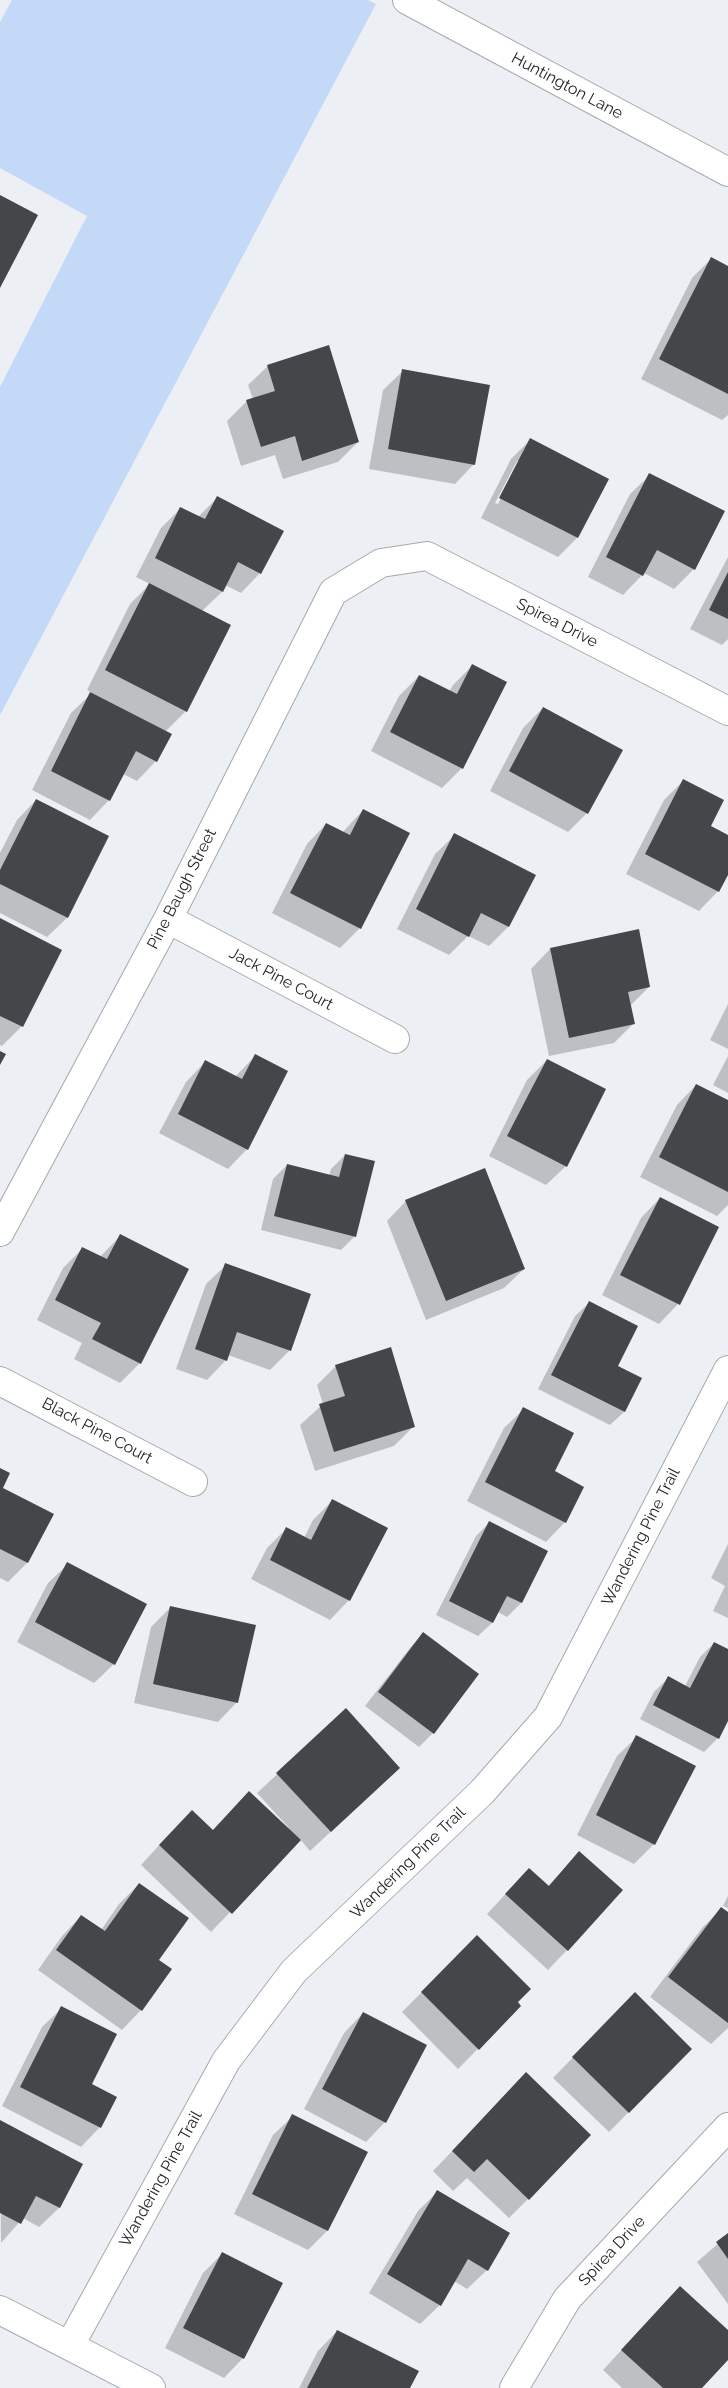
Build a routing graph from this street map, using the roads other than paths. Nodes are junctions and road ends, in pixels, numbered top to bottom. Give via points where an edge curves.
1 (407, 0) edge
2 (728, 172) edge
3 (380, 563) joint
4 (728, 711) edge
5 (168, 919) junction
6 (395, 1038) dead end
7 (0, 1232) edge
8 (728, 1370) edge
9 (0, 1381) edge
10 (193, 1482) dead end
11 (728, 2127) edge
12 (0, 2310) edge
13 (70, 2344) junction
14 (151, 2388) edge
15 (514, 2388) edge

1 - 2 street, Huntington Lane
3 - 4 street, Spirea Drive via 427,556
3 - 5 street, Pine Baugh Street via 333,592
5 - 6 street, Jack Pine Court
5 - 7 street, Pine Baugh Street
8 - 13 street, Wandering Pine Trail via 548,1717 482,1792 294,1971 226,2061
9 - 10 street, Black Pine Court
11 - 15 street, Spirea Drive via 567,2299
12 - 13 street
13 - 14 street

